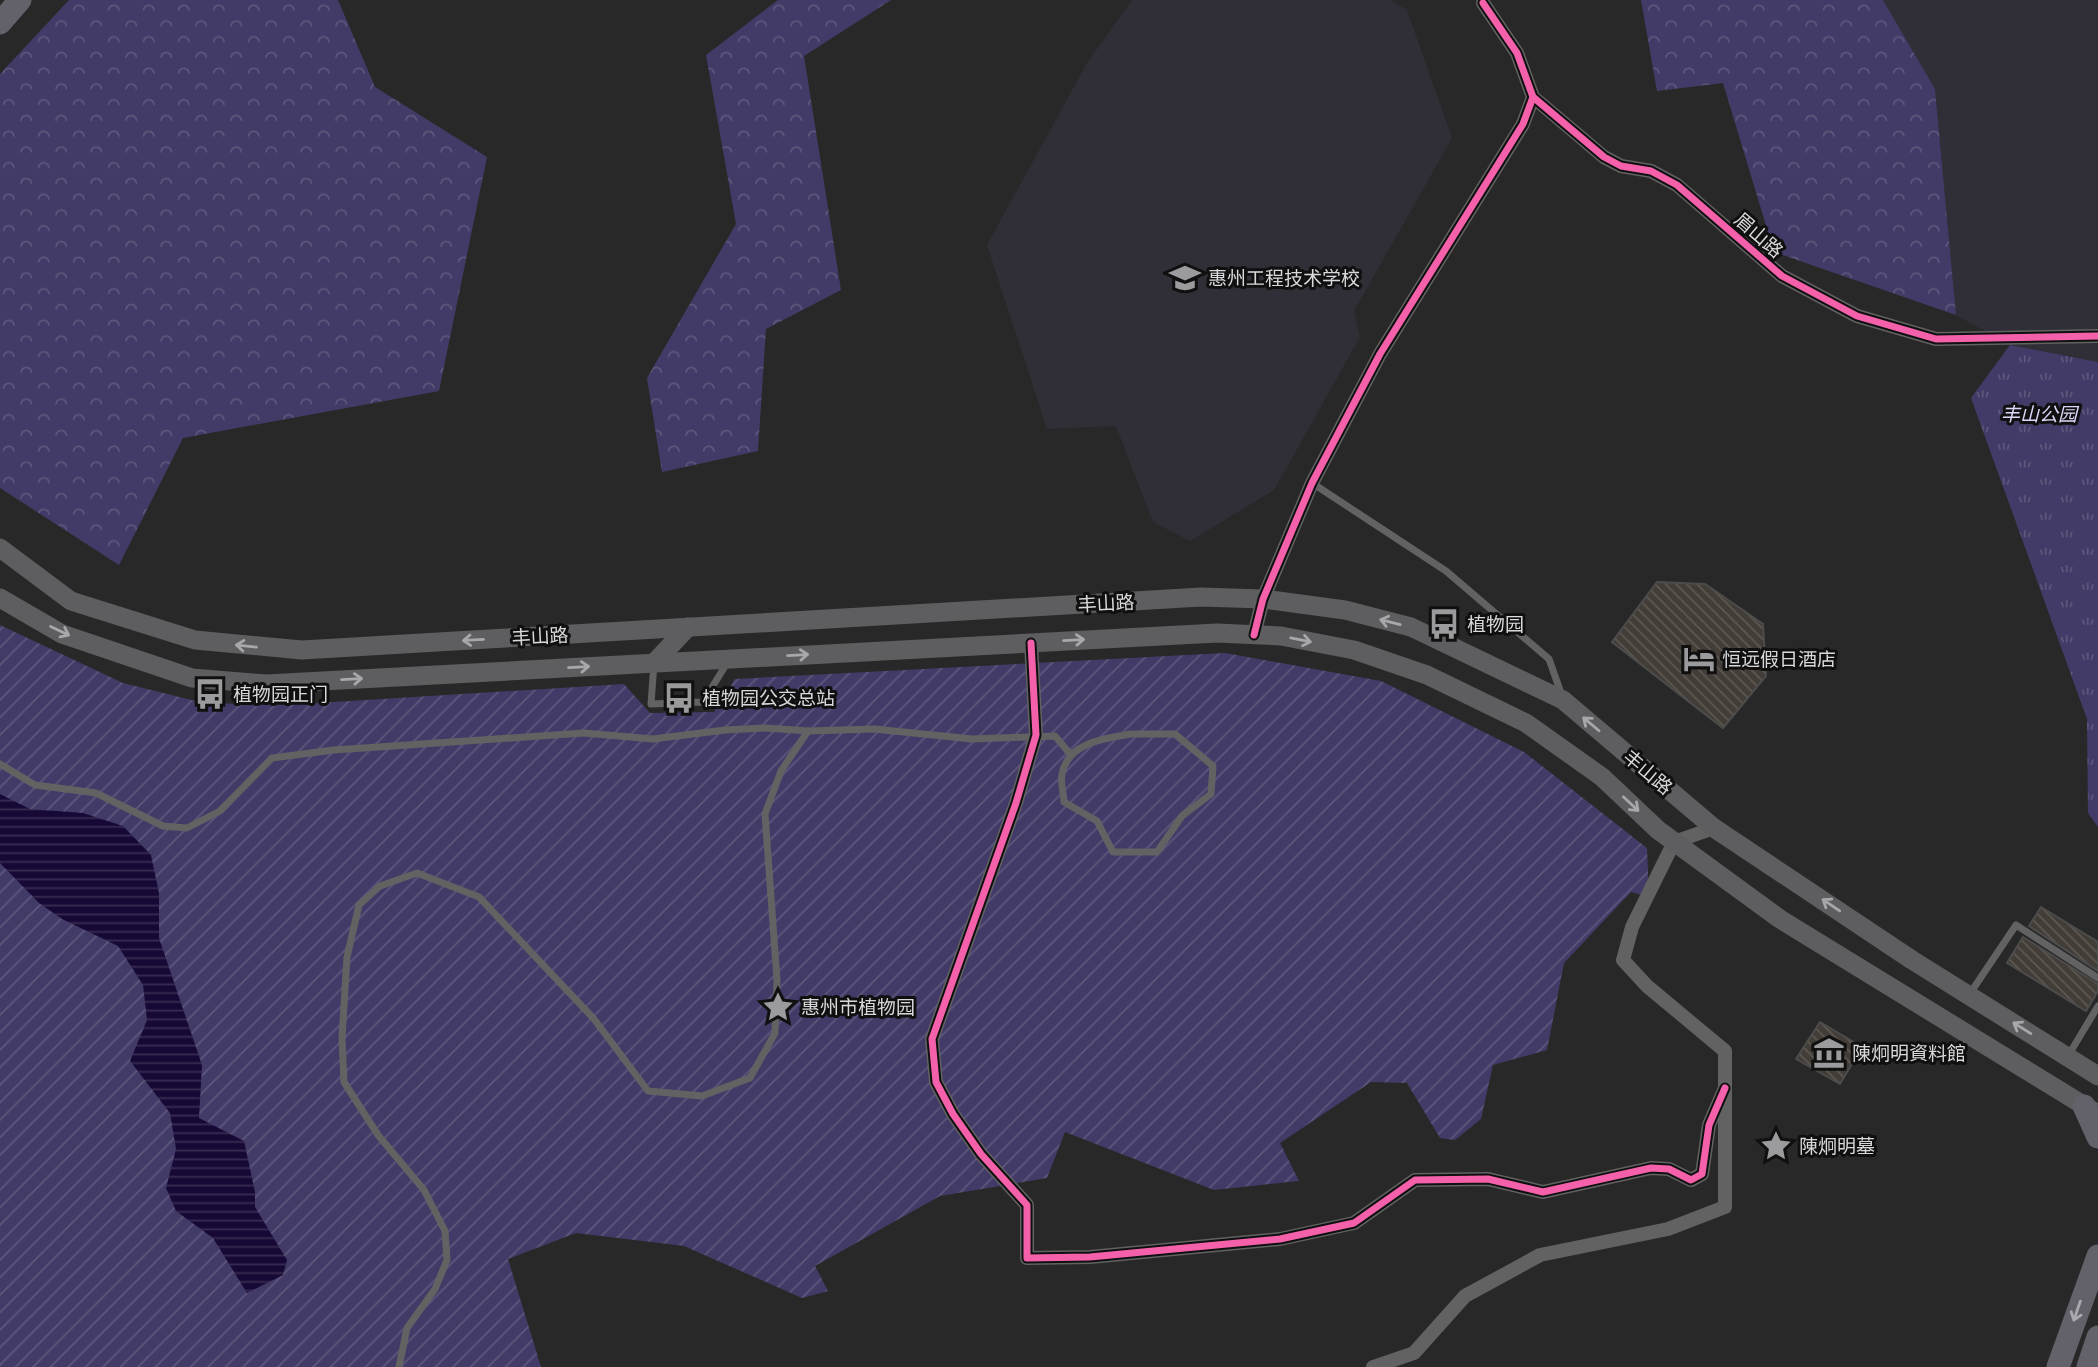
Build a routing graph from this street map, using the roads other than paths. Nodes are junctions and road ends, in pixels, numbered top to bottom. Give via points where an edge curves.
1 (20, 0) edge
2 (1483, 3) dead end
3 (0, 23) edge
4 (1533, 97) junction
5 (2098, 336) edge
6 (1312, 482) junction
7 (0, 548) edge
8 (0, 598) edge
9 (1263, 598) junction
10 (688, 627) junction
11 (1254, 635) junction
12 (1031, 643) junction
13 (730, 659) junction
14 (654, 663) junction
15 (1563, 701) junction
16 (808, 731) junction
17 (1036, 735) junction
18 (1072, 755) junction
19 (0, 764) edge
20 (1714, 828) junction
21 (1674, 842) junction
22 (2098, 978) edge
23 (1969, 995) junction
24 (2098, 1006) edge
25 (2082, 1063) edge
26 (2098, 1076) edge
27 (1725, 1088) junction
28 (2091, 1110) edge
29 (2098, 1137) edge
30 (2098, 1256) edge
31 (2098, 1338) edge
32 (399, 1367) edge
33 (1373, 1367) edge
34 (2057, 1367) edge
35 (2088, 1367) edge

1 - 3 main road
2 - 4 street, 眉山路 via 1517,53
4 - 5 street, 眉山路 via 1604,157 1621,166 1651,171 1677,185 1782,276 1857,316 1936,339
4 - 6 street via 1523,124 1380,354
6 - 9 street
6 - 15 lane via 1446,571 1549,659
10 -> 7 main road, 丰山路 via 302,649 250,647 195,640 71,601
8 -> 14 main road, 丰山路 via 62,634 192,678 230,683
9 - 10 main road, 丰山路 via 1201,597
9 - 11 street
15 -> 9 main road, 丰山路 via 1411,627 1345,610
10 - 14 main road
12 -> 11 main road, 丰山路 via 1217,632
11 -> 21 main road, 丰山路 via 1354,650 1427,675 1526,723 1602,777
13 -> 12 main road, 丰山路
12 - 17 street
13 - 14 main road, 丰山路
13 - 14 lane via 703,702 651,704
20 -> 15 main road, 丰山路
16 - 17 lane via 874,729 972,739
16 - 19 lane via 725,730 653,739 584,733 272,758 220,811 187,828 163,826 96,793 35,785
16 - 32 lane via 781,771 765,814 777,980 775,1033 750,1079 702,1096 648,1091 594,1019 479,897 416,873 380,886 359,905 347,957 344,1082 378,1135 424,1190 445,1231 447,1260 435,1289 407,1328
17 - 18 lane via 1055,736
17 - 27 street via 932,1040 936,1082 953,1114 981,1154 1027,1205 1027,1258 1090,1257 1280,1239 1354,1223 1415,1180 1489,1179 1543,1192 1651,1168 1669,1169 1691,1180 1702,1174 1709,1125
18 - 18 lane via 1062,774 1064,802 1097,821 1113,852 1157,852 1182,816 1211,794 1213,766 1175,734 1131,734 1092,741
20 - 21 street
23 -> 20 main road, 丰山路
21 - 27 street via 1632,927 1623,960 1725,1051
21 - 28 main road, 丰山路 via 1780,919
22 - 23 lane via 2016,925
25 -> 23 main road, 丰山路
24 - 25 lane
25 - 26 main road, 丰山路
27 - 33 street via 1725,1207 1668,1229 1540,1255 1465,1296 1414,1353
28 - 29 main road
30 -> 34 main road
31 - 35 main road

